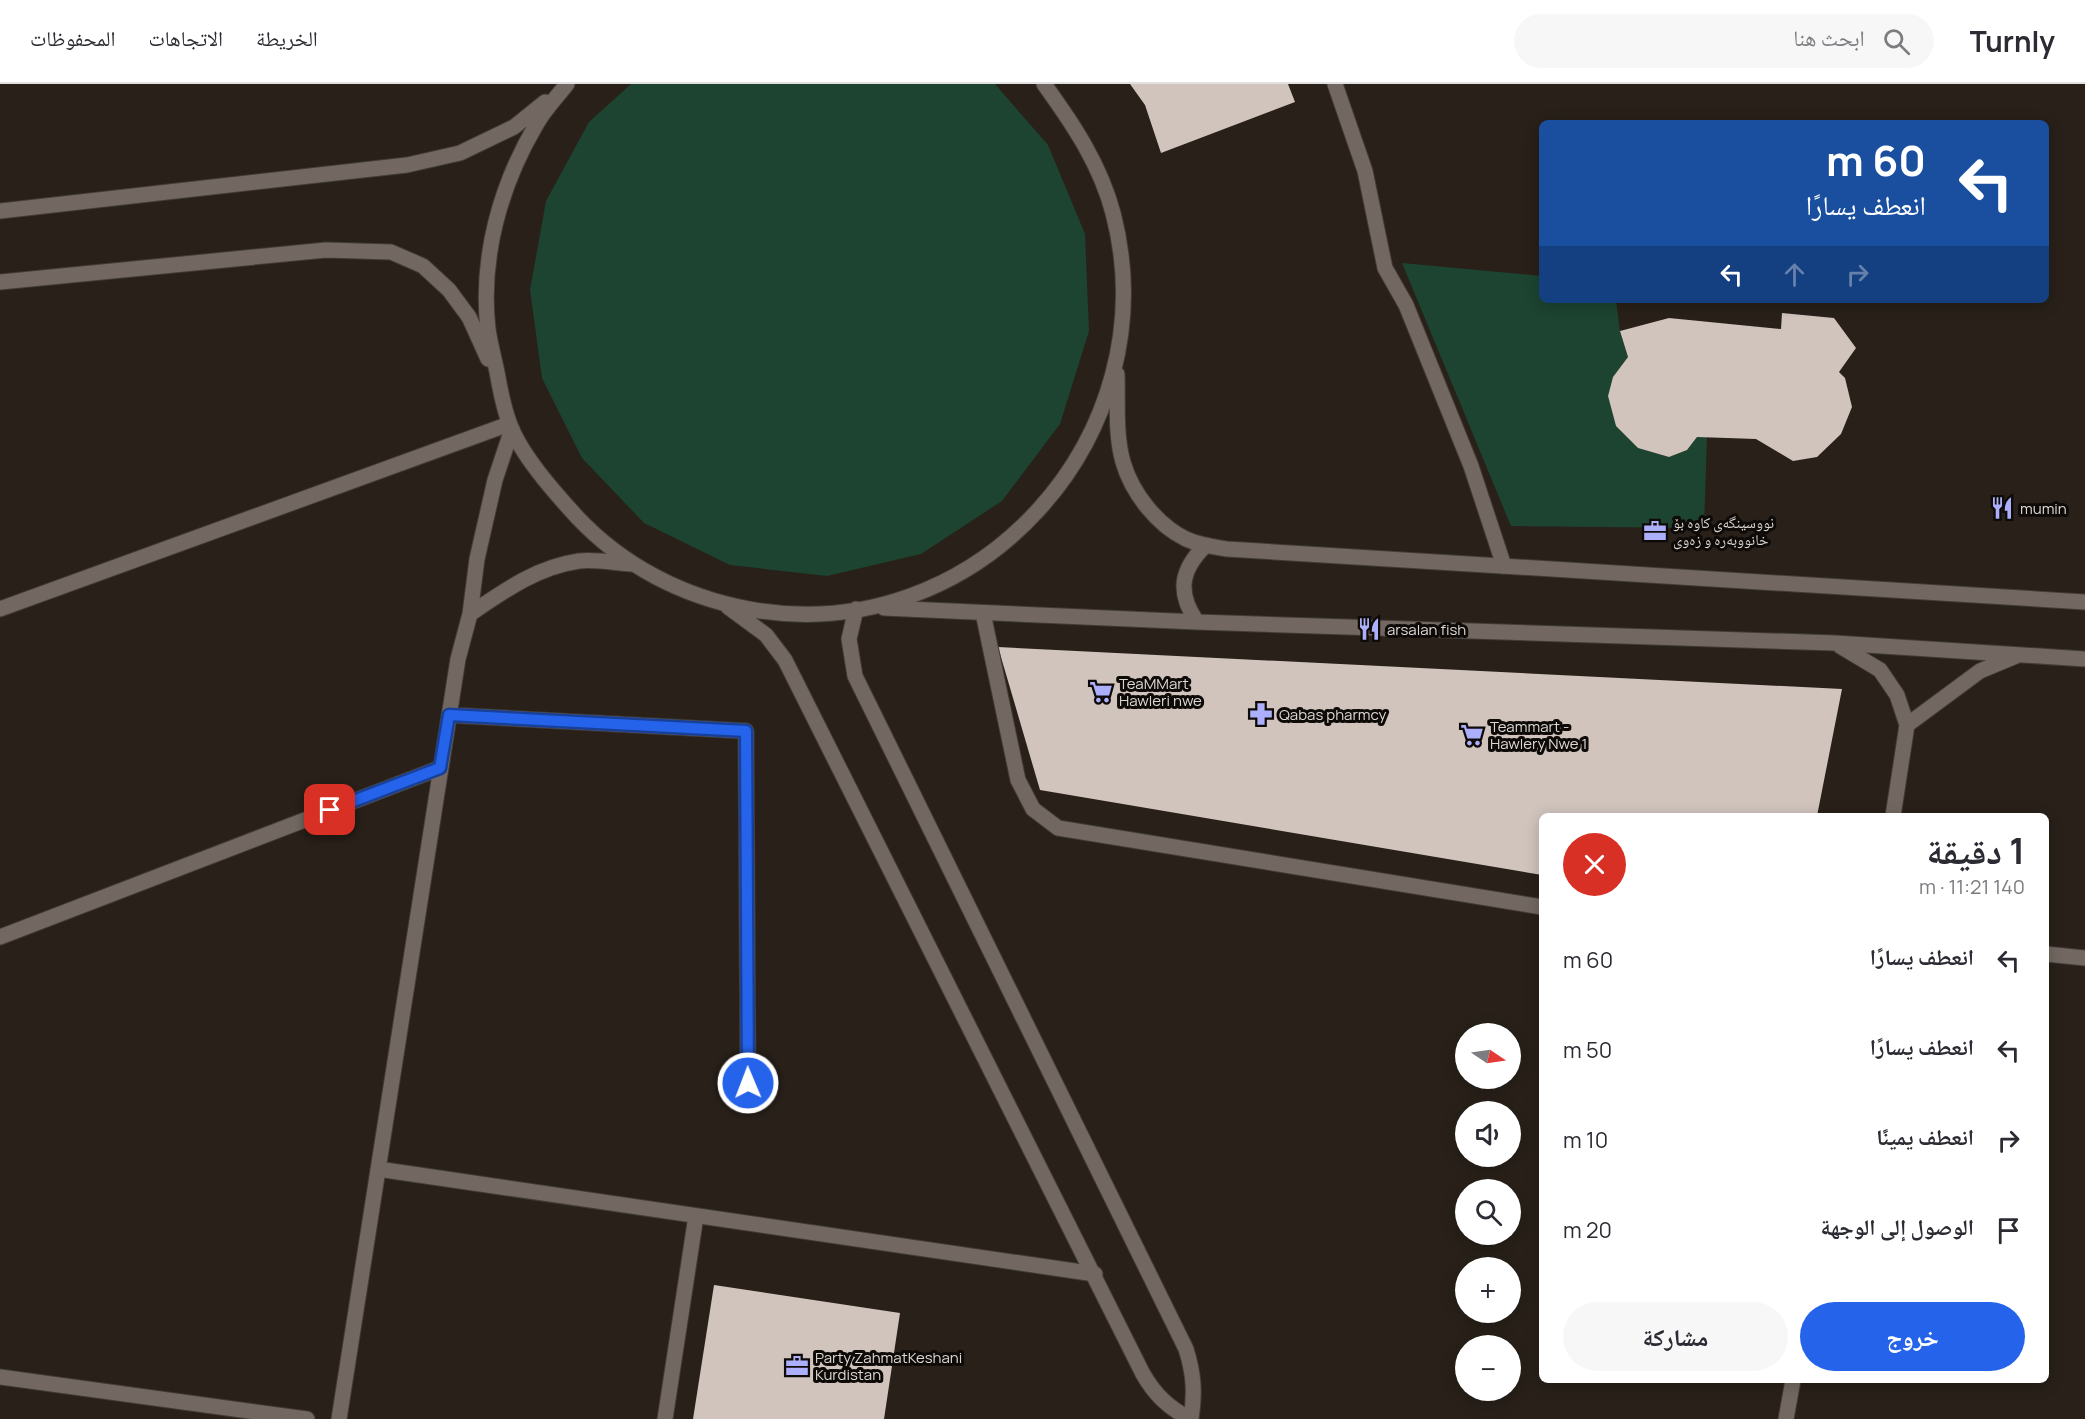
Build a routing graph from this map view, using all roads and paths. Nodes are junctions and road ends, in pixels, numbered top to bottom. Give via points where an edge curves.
1 (566, 84) edge
2 (1044, 84) edge
3 (1335, 84) edge
4 (0, 211) edge
5 (0, 282) edge
6 (1116, 360) junction
7 (498, 381) junction
8 (511, 427) junction
9 (1206, 545) junction
10 (632, 564) junction
11 (1504, 566) junction
12 (2085, 602) edge
13 (723, 604) junction
14 (864, 608) junction
15 (0, 609) edge
16 (983, 613) junction
17 (470, 614) junction
18 (1197, 622) junction
19 (1835, 643) junction
20 (2019, 655) junction
21 (2085, 659) edge
22 (449, 715) junction
23 (1907, 725) junction
24 (440, 768) junction
25 (1893, 813) edge
26 (1539, 907) edge
27 (0, 937) edge
28 (2049, 954) edge
29 (2085, 958) edge
30 (748, 1083) dead end
31 (378, 1169) junction
32 (696, 1216) junction
33 (1095, 1275) junction
34 (0, 1377) edge
35 (1792, 1383) edge
36 (307, 1419) edge
37 (339, 1419) edge
38 (665, 1419) edge
39 (1191, 1419) edge
40 (1786, 1419) edge

1 - 4 street via 514,127 460,153 407,165
1 - 7 street via 537,123 512,170 495,221 487,285 488,328
2 - 6 street via 1073,123 1096,167 1113,213 1123,311
3 - 11 street via 1365,171 1385,268 1406,305 1471,466
5 - 7 street via 326,250 391,252 423,266 449,290 469,317
6 - 9 street via 1120,444 1131,481 1141,499 1170,528 1186,539
6 - 14 street via 1101,410 1078,458 1048,500 1012,538 969,568 922,592
7 - 8 street
8 - 10 street via 557,495 592,533
8 - 15 street
8 - 17 street via 477,560
9 - 11 street
9 - 18 street via 1195,555 1184,582 1184,597
10 - 13 street via 676,587
10 - 17 street via 580,561 548,570 516,583
11 - 12 street
13 - 14 street via 768,612 822,614
13 - 33 street via 766,635 785,660
14 - 16 street
14 - 39 street via 849,639 855,676 1186,1349 1195,1396
16 - 18 street
16 - 26 street via 1018,780 1033,809 1058,828
17 - 22 street
18 - 19 street
19 - 20 street
19 - 23 street via 1880,670 1897,695
20 - 21 street
20 - 23 street via 1980,671
22 - 24 street
22 - 30 street via 746,731
23 - 25 street
24 - 27 street
24 - 31 street
28 - 29 street
31 - 32 street
31 - 37 street
32 - 33 street
32 - 38 street
33 - 39 street via 1151,1389 1169,1407
34 - 36 street
35 - 40 street

